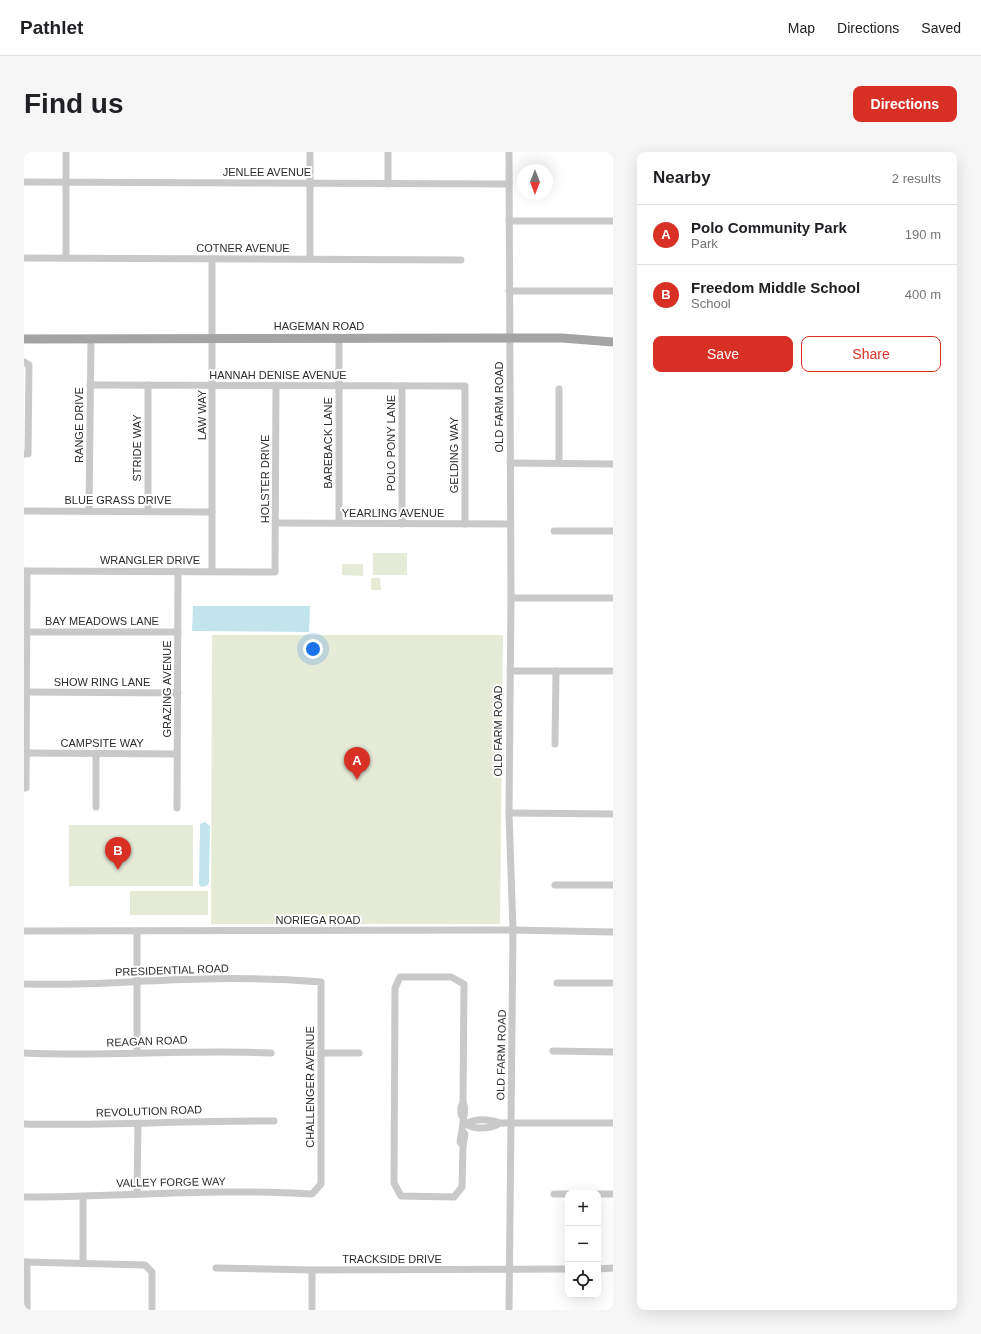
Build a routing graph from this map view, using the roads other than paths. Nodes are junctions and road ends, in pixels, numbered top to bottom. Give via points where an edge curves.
1 (66, 152) edge
2 (310, 152) edge
3 (388, 152) edge
4 (509, 152) edge
5 (24, 182) edge
6 (66, 182) junction
7 (310, 183) junction
8 (388, 184) junction
9 (509, 184) junction
10 (509, 221) junction
11 (613, 221) edge
12 (24, 258) edge
13 (66, 258) junction
14 (212, 259) junction
15 (310, 259) junction
16 (461, 260) dead end
17 (509, 291) junction
18 (613, 291) edge
19 (212, 338) junction
20 (340, 338) junction
21 (510, 338) junction
22 (24, 339) edge
23 (91, 339) junction
24 (613, 342) edge
25 (24, 362) edge
26 (90, 385) junction
27 (148, 385) junction
28 (213, 385) junction
29 (276, 386) junction
30 (339, 386) junction
31 (402, 386) junction
32 (465, 386) joint
33 (559, 389) dead end
34 (24, 454) edge
35 (510, 463) junction
36 (559, 463) junction
37 (613, 464) edge
38 (24, 511) edge
39 (89, 511) junction
40 (148, 511) junction
41 (212, 512) junction
42 (276, 523) junction
43 (339, 524) junction
44 (402, 524) junction
45 (465, 524) junction
46 (510, 524) junction
47 (554, 530) dead end
48 (613, 531) edge
49 (26, 571) edge
50 (178, 571) junction
51 (212, 571) junction
52 (275, 572) joint
53 (511, 598) junction
54 (613, 598) edge
55 (27, 632) junction
56 (178, 632) junction
57 (510, 671) junction
58 (556, 671) junction
59 (613, 671) edge
60 (27, 692) junction
61 (178, 693) junction
62 (556, 744) dead end
63 (26, 753) junction
64 (96, 754) junction
65 (177, 754) junction
66 (25, 788) edge
67 (96, 807) dead end
68 (177, 808) dead end
69 (509, 813) junction
70 (613, 814) edge
71 (554, 885) dead end
72 (613, 885) edge
73 (513, 930) junction
74 (24, 931) edge
75 (138, 931) junction
76 (613, 932) edge
77 (137, 982) junction
78 (321, 982) joint
79 (557, 983) dead end
80 (613, 983) edge
81 (24, 984) edge
82 (553, 1051) dead end
83 (137, 1052) junction
84 (271, 1052) dead end
85 (613, 1052) edge
86 (24, 1053) edge
87 (321, 1053) junction
88 (359, 1053) dead end
89 (274, 1121) dead end
90 (464, 1122) junction
91 (511, 1123) junction
92 (613, 1123) edge
93 (24, 1124) edge
94 (138, 1124) junction
95 (316, 1189) joint
96 (138, 1193) junction
97 (554, 1194) dead end
98 (565, 1194) edge
99 (601, 1194) edge
100 (613, 1194) edge
101 (24, 1197) edge
102 (83, 1197) junction
103 (25, 1262) edge
104 (83, 1263) junction
105 (216, 1268) dead end
106 (613, 1268) edge
107 (565, 1269) edge
108 (601, 1269) edge
109 (312, 1270) junction
110 (509, 1270) junction
111 (27, 1310) edge
112 (152, 1310) edge
113 (312, 1310) edge
114 (509, 1310) edge

1 - 6 street
2 - 7 street
3 - 8 street
4 - 9 street, OLD FARM ROAD
5 - 6 street, JENLEE AVENUE
6 - 7 street, JENLEE AVENUE
6 - 13 street
7 - 8 street, JENLEE AVENUE
7 - 15 street
8 - 9 street, JENLEE AVENUE
9 - 10 street, OLD FARM ROAD
10 - 11 street
10 - 17 street, OLD FARM ROAD
12 - 13 street, COTNER AVENUE
13 - 14 street, COTNER AVENUE
14 - 15 street, COTNER AVENUE
14 - 19 street, LAW WAY
15 - 16 street, COTNER AVENUE
17 - 18 street
17 - 21 street, OLD FARM ROAD
19 - 20 main road, HAGEMAN ROAD
19 - 23 main road, HAGEMAN ROAD
19 - 28 street, LAW WAY
20 - 21 main road, HAGEMAN ROAD
20 - 30 street, BAREBACK LANE
21 - 24 main road, HAGEMAN ROAD via 573,338
21 - 35 street, OLD FARM ROAD
22 - 23 main road, HAGEMAN ROAD
23 - 26 street, RANGE DRIVE
25 - 34 street via 28,365 28,454
26 - 27 street, HANNAH DENISE AVENUE
26 - 39 street, RANGE DRIVE
27 - 28 street, HANNAH DENISE AVENUE
27 - 40 street, STRIDE WAY
28 - 29 street, HANNAH DENISE AVENUE
28 - 41 street, LAW WAY
29 - 30 street, HANNAH DENISE AVENUE
29 - 42 street, HOLSTER DRIVE
30 - 31 street, HANNAH DENISE AVENUE
30 - 43 street, BAREBACK LANE
31 - 32 street, HANNAH DENISE AVENUE
31 - 44 street, POLO PONY LANE
32 - 45 street, GELDING WAY
33 - 36 street
35 - 36 street
35 - 46 street, OLD FARM ROAD
36 - 37 street
38 - 39 street, BLUE GRASS DRIVE
39 - 40 street, BLUE GRASS DRIVE
40 - 41 street, BLUE GRASS DRIVE
41 - 51 street, LAW WAY
42 - 43 street, YEARLING AVENUE
42 - 52 street, HOLSTER DRIVE
43 - 44 street, YEARLING AVENUE
44 - 45 street, YEARLING AVENUE
45 - 46 street, YEARLING AVENUE
46 - 53 street, OLD FARM ROAD
47 - 48 street
49 - 50 street, WRANGLER DRIVE
49 - 55 street
50 - 51 street, WRANGLER DRIVE
50 - 56 street, GRAZING AVENUE
51 - 52 street, WRANGLER DRIVE
53 - 54 street
53 - 57 street, OLD FARM ROAD
55 - 56 street, BAY MEADOWS LANE
55 - 60 street
56 - 61 street, GRAZING AVENUE
57 - 58 street
57 - 69 street, OLD FARM ROAD
58 - 59 street
58 - 62 street
60 - 61 street, SHOW RING LANE
60 - 63 street
61 - 65 street, GRAZING AVENUE
63 - 64 street, CAMPSITE WAY
63 - 66 street
64 - 65 street, CAMPSITE WAY
64 - 67 street
65 - 68 street, GRAZING AVENUE
69 - 70 street
69 - 73 street, OLD FARM ROAD
71 - 72 street
73 - 75 street, NORIEGA ROAD
73 - 76 street, NORIEGA ROAD
73 - 91 street, OLD FARM ROAD
74 - 75 street, NORIEGA ROAD
75 - 77 street
77 - 78 street, PRESIDENTIAL ROAD via 242,978
77 - 81 street, PRESIDENTIAL ROAD
77 - 83 street
78 - 87 street, CHALLENGER AVENUE
79 - 80 street
82 - 85 street
83 - 84 street, REAGAN ROAD
83 - 86 street, REAGAN ROAD
87 - 88 street
87 - 95 street, CHALLENGER AVENUE via 321,1184
89 - 94 street, REVOLUTION ROAD via 200,1120
90 - 90 street via 463,1132 460,1134 463,1146 462,1187 454,1196 401,1196 394,1183 394,988 400,977 451,977 464,984
90 - 91 street via 494,1120
91 - 92 street
91 - 110 street, OLD FARM ROAD
93 - 94 street, REVOLUTION ROAD
94 - 96 street
95 - 96 street, VALLEY FORGE WAY via 312,1194 270,1191
96 - 102 street, VALLEY FORGE WAY
97 - 98 street
99 - 100 street
101 - 102 street, VALLEY FORGE WAY
102 - 104 street
103 - 104 street
103 - 111 street
104 - 112 street via 145,1265 152,1272
105 - 109 street, TRACKSIDE DRIVE
106 - 108 street
107 - 110 street, TRACKSIDE DRIVE
109 - 110 street, TRACKSIDE DRIVE
109 - 113 street
110 - 114 street, OLD FARM ROAD

